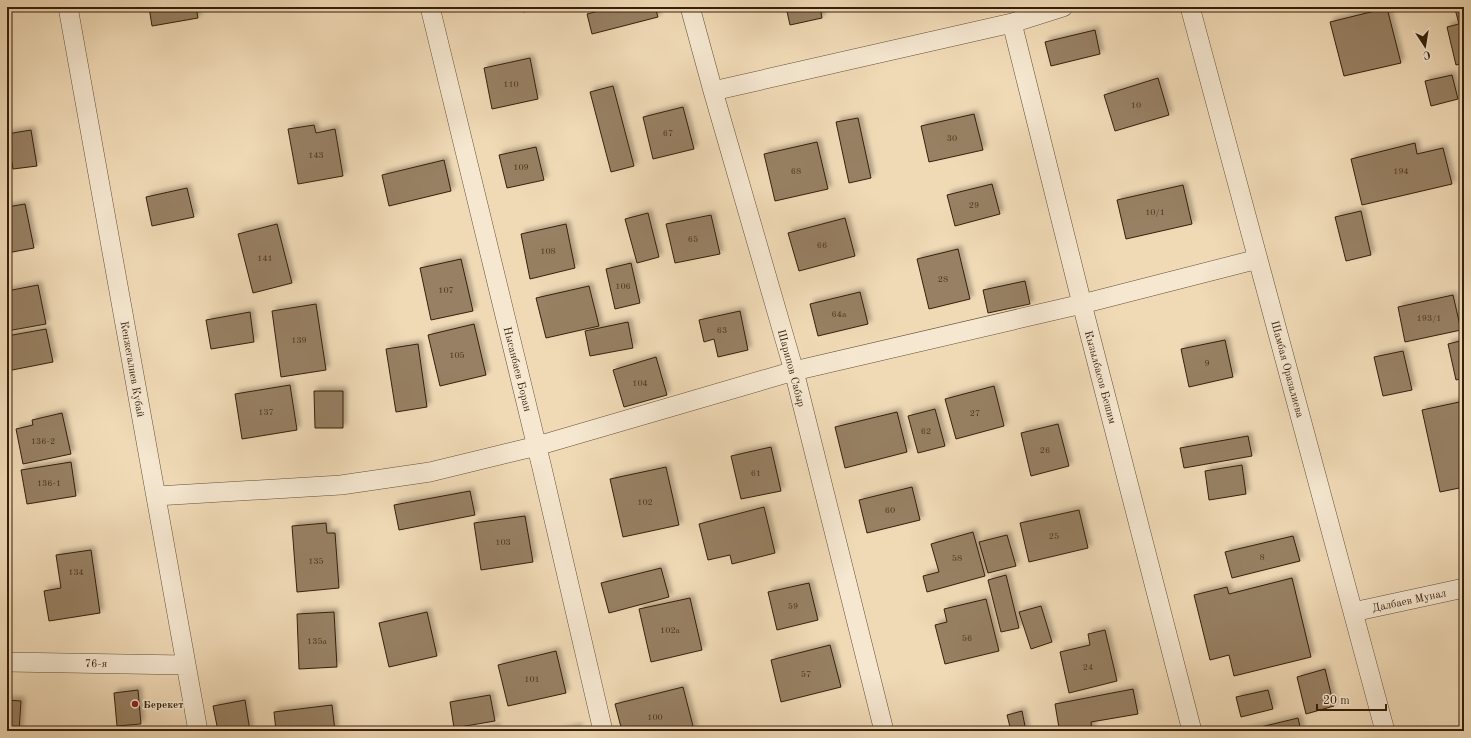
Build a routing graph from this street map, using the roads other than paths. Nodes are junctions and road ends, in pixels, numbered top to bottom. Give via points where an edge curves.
1 (68, 7) edge
2 (430, 7) edge
3 (690, 7) edge
4 (1063, 7) edge
5 (1190, 7) edge
6 (1012, 22) junction
7 (712, 91) junction
8 (1258, 259) junction
9 (1082, 304) junction
10 (794, 371) junction
11 (537, 446) junction
12 (156, 496) junction
13 (1464, 588) edge
14 (1353, 612) junction
15 (7, 662) edge
16 (185, 664) junction
17 (198, 731) edge
18 (603, 731) edge
19 (884, 731) edge
20 (1192, 731) edge
21 (1385, 731) edge

1 - 12 street, Кенжегалиев Кубай
2 - 11 street, Нысанбаев Боран
3 - 7 street, Шарипов Сабыр
4 - 6 street
5 - 8 street, Шамбая Оразалиева
6 - 7 street
6 - 9 street, Кызылбасов Бешим
7 - 10 street, Шарипов Сабыр
8 - 9 street
8 - 14 street, Шамбая Оразалиева
9 - 10 street
9 - 20 street, Кызылбасов Бешим
10 - 11 street
10 - 19 street, Шарипов Сабыр
11 - 12 street via 430,472 341,485
11 - 18 street, Нысанбаев Боран
12 - 16 street, Кенжегалиев Кубай
13 - 14 street, Далбаев Мунал
14 - 21 street, Шамбая Оразалиева
15 - 16 street, 76-я
16 - 17 street, Кенжегалиев Кубай

